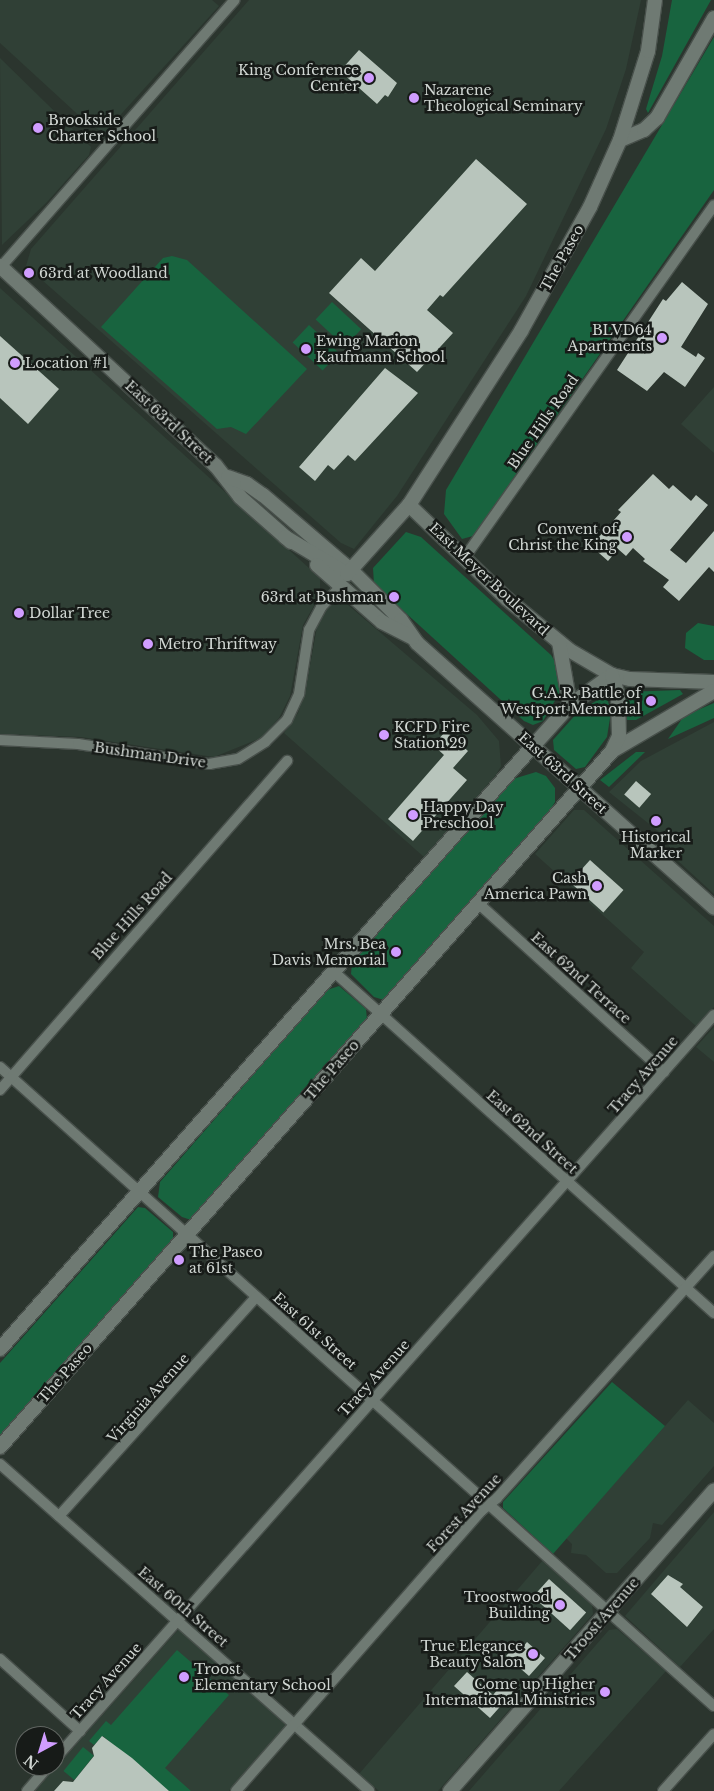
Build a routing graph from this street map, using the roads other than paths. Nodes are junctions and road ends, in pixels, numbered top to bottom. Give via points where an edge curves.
1 (235, 0) edge
2 (655, 0) edge
3 (714, 18) edge
4 (620, 140) junction
5 (714, 205) edge
6 (0, 267) edge
7 (228, 477) junction
8 (409, 505) junction
9 (285, 537) junction
10 (465, 557) junction
11 (352, 571) junction
12 (341, 586) junction
13 (401, 620) junction
14 (413, 638) junction
15 (559, 642) junction
16 (612, 674) junction
17 (714, 682) edge
18 (714, 691) edge
19 (570, 706) junction
20 (0, 740) edge
21 (533, 746) junction
22 (612, 751) junction
23 (287, 761) dead end
24 (580, 789) junction
25 (479, 904) junction
26 (714, 908) edge
27 (332, 970) junction
28 (380, 1015) junction
29 (714, 1015) edge
30 (0, 1067) edge
31 (664, 1072) junction
32 (9, 1076) junction
33 (1, 1088) edge
34 (31, 1095) junction
35 (567, 1182) junction
36 (139, 1191) junction
37 (187, 1234) junction
38 (714, 1256) edge
39 (686, 1288) junction
40 (256, 1297) junction
41 (714, 1313) edge
42 (0, 1349) edge
43 (373, 1400) junction
44 (0, 1447) edge
45 (0, 1464) edge
46 (714, 1491) edge
47 (489, 1505) junction
48 (59, 1516) junction
49 (608, 1611) junction
50 (178, 1621) junction
51 (0, 1659) edge
52 (714, 1706) edge
53 (294, 1724) junction
54 (80, 1731) junction
55 (714, 1734) edge
56 (65, 1748) edge
57 (40, 1776) edge
58 (27, 1791) edge
59 (236, 1791) edge
60 (369, 1791) edge
61 (450, 1791) edge
62 (663, 1791) edge

1 - 6 street
2 - 4 main road via 648,51
3 - 4 main road via 657,118 644,130
4 - 8 main road, The Paseo via 590,207 521,331
5 - 10 street, Blue Hills Road
6 - 7 main road, East 63rd Street
7 - 9 main road, East 63rd Street via 240,497
7 - 11 main road, East 63rd Street via 263,495
8 - 10 main road, East Meyer Boulevard
8 - 11 main road
9 - 11 main road via 341,573
9 - 12 main road, East 63rd Street
10 - 15 main road, East Meyer Boulevard
11 - 13 main road, East 63rd Street
12 - 13 main road via 359,590
12 - 14 main road, East 63rd Street via 382,622
12 - 20 street, Bushman Drive via 321,607 309,630 299,694 287,720 265,742 238,759 209,764 78,744
13 - 14 main road, East 63rd Street
14 - 21 main road, East 63rd Street
15 - 16 main road, East Meyer Boulevard
15 - 19 main road
16 - 17 main road, East Meyer Boulevard via 664,682
16 - 19 main road
16 - 22 main road, The Paseo via 618,696 619,736
18 - 22 main road
19 - 21 main road
21 - 24 main road, East 63rd Street
21 - 27 main road
22 - 24 main road, The Paseo
23 - 32 street, Blue Hills Road
24 - 25 main road, The Paseo
24 - 26 main road, East 63rd Street
25 - 28 main road, The Paseo
25 - 31 street, East 62nd Terrace
27 - 28 street, East 62nd Street
27 - 36 main road
28 - 35 street, East 62nd Street
28 - 37 main road, The Paseo
29 - 31 street, Tracy Avenue
30 - 32 street, East 61st Street
31 - 35 street, Tracy Avenue
32 - 33 street, Blue Hills Road
32 - 34 street, East 61st Street
33 - 34 street
34 - 36 street, East 61st Street
35 - 39 street, East 62nd Street
35 - 43 street, Tracy Avenue
36 - 37 street, East 61st Street
36 - 42 main road
37 - 40 street, East 61st Street
37 - 44 main road, The Paseo
38 - 39 street, Forest Avenue
39 - 41 street, East 62nd Street
39 - 47 street, Forest Avenue
40 - 43 street, East 61st Street
40 - 48 street, Virginia Avenue
43 - 47 street, East 61st Street
43 - 50 street, Tracy Avenue
45 - 48 street, East 60th Street
46 - 49 main road, Troost Avenue
47 - 49 street, East 61st Street
47 - 53 street, Forest Avenue
48 - 50 street, East 60th Street
49 - 52 street, East 61st Street
49 - 61 main road, Troost Avenue
50 - 53 street, East 60th Street
50 - 54 street, Tracy Avenue
51 - 54 street
53 - 59 street, Forest Avenue
53 - 60 street, East 60th Street
54 - 56 street, Tracy Avenue
55 - 62 street
57 - 58 street

